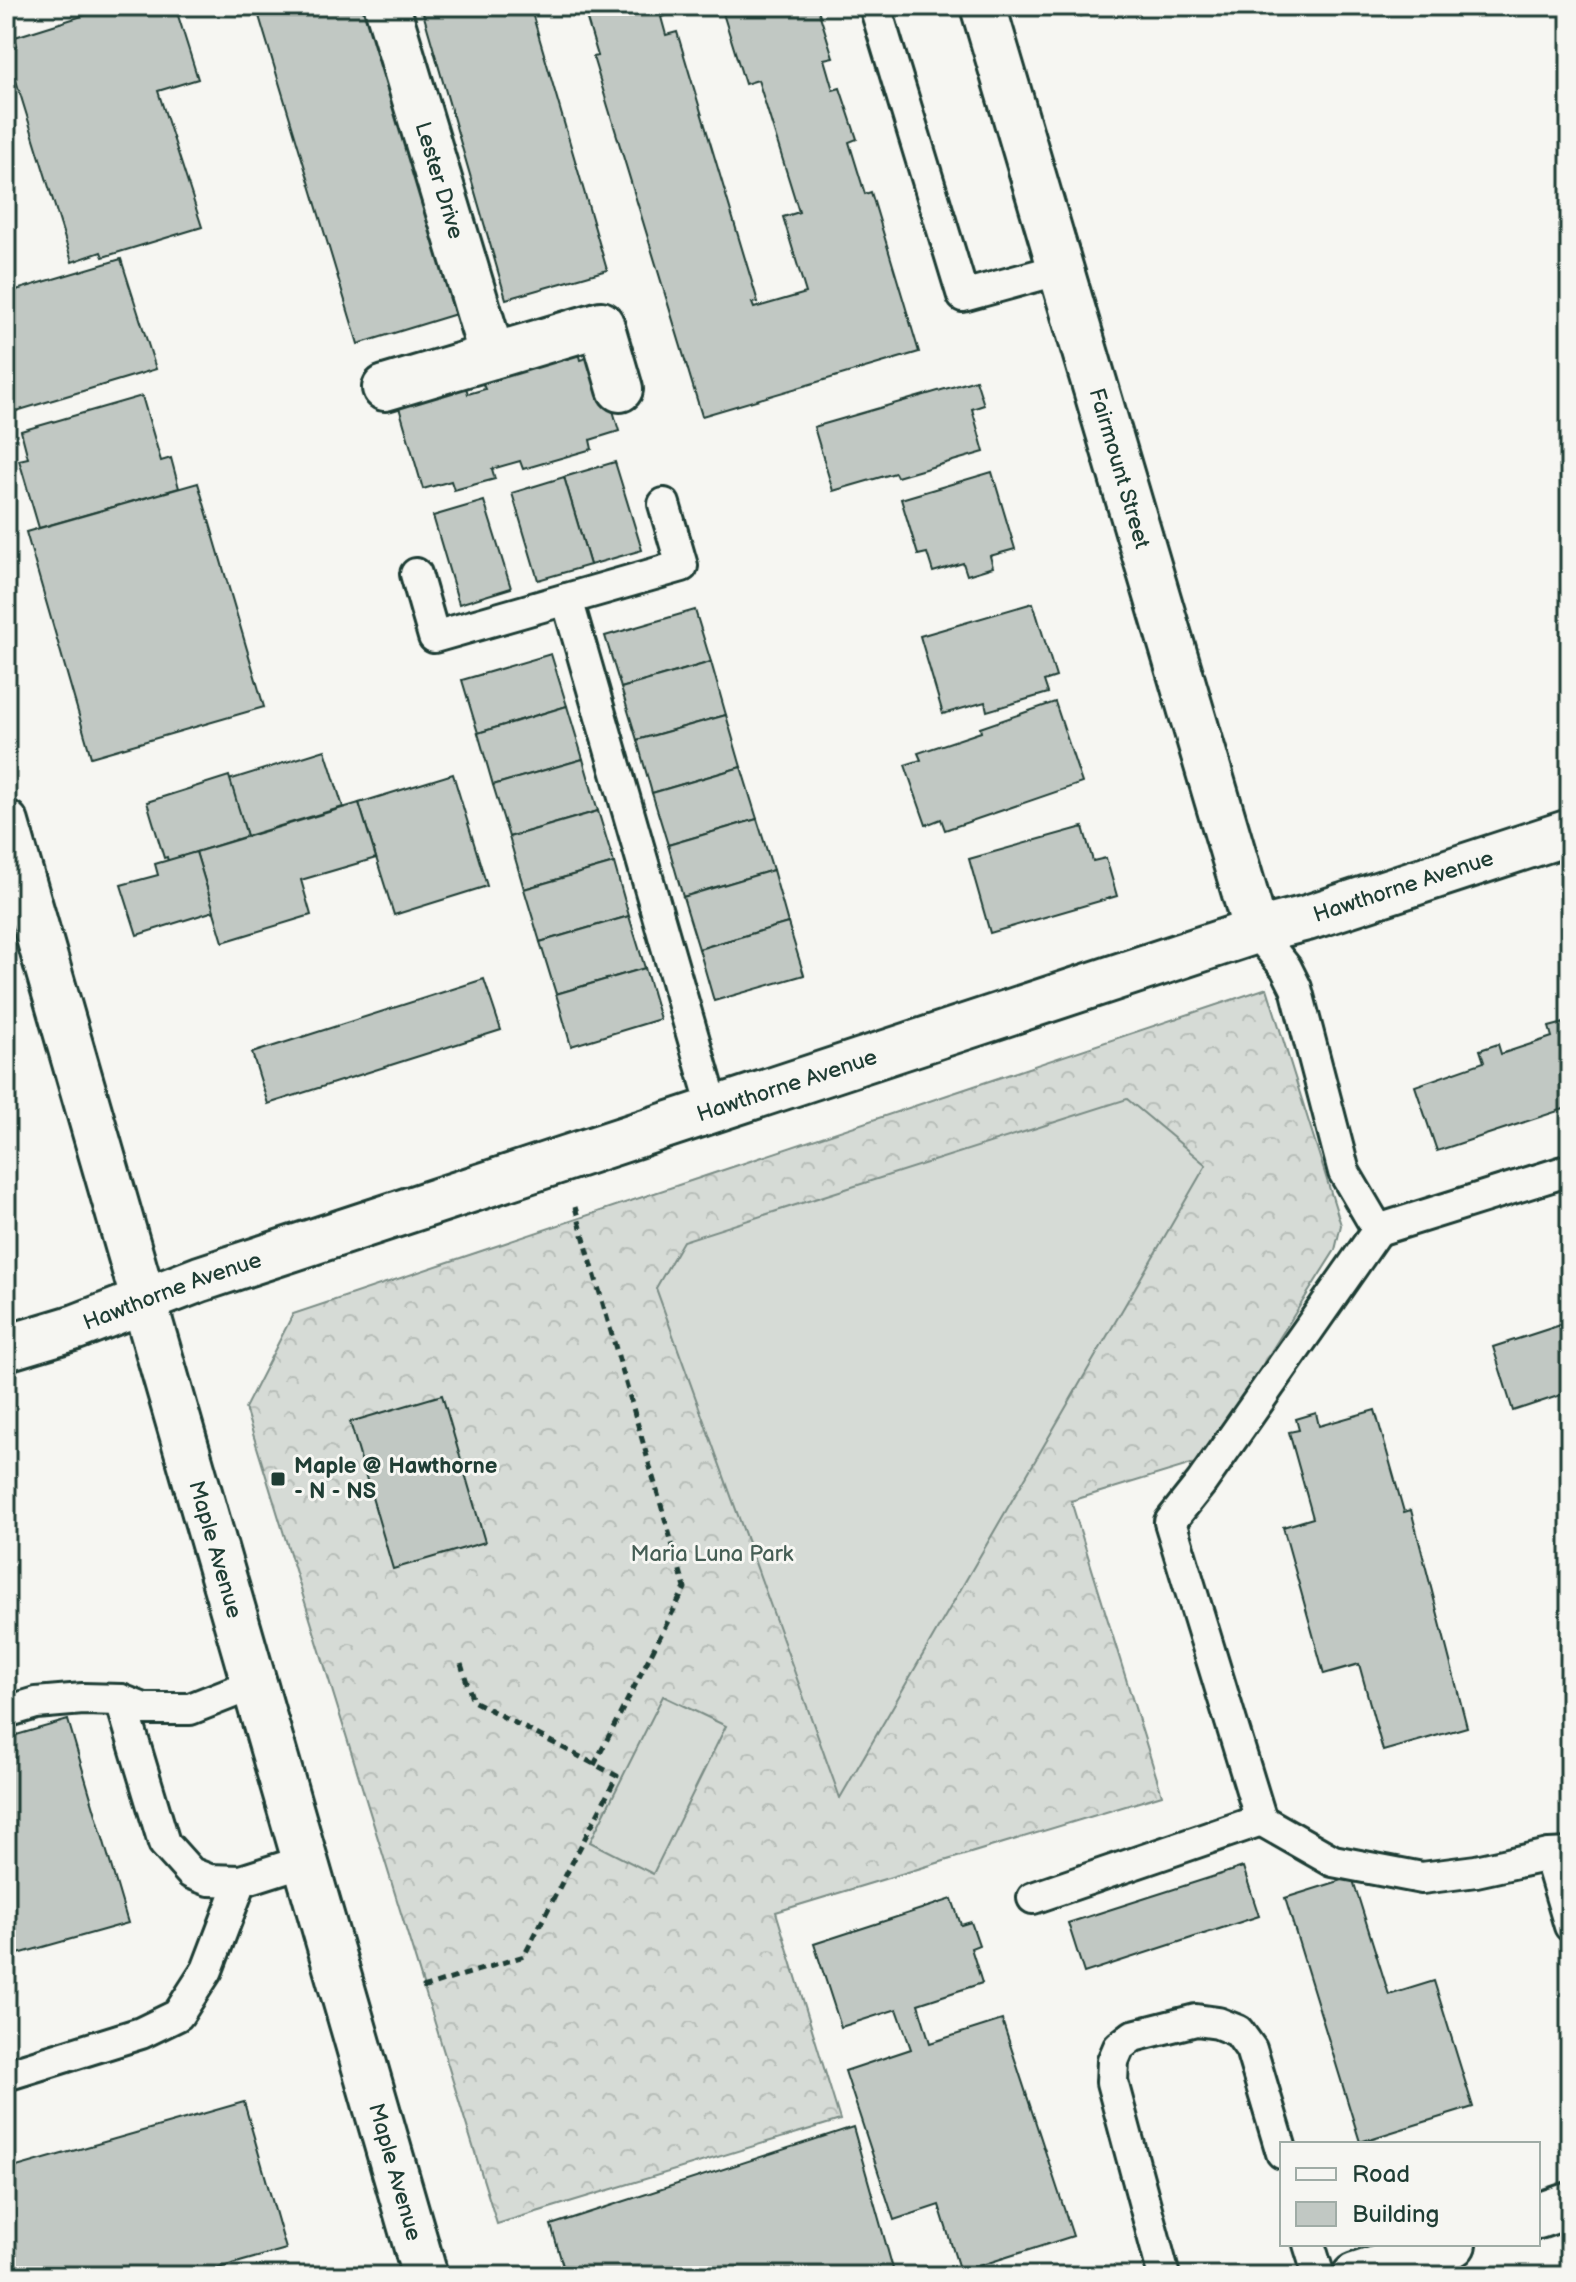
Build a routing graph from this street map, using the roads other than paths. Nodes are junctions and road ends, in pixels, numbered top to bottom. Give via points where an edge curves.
1 (387, 6) edge
2 (875, 6) edge
3 (983, 6) edge
4 (1061, 269) junction
5 (492, 356) junction
6 (385, 388) dead end
7 (620, 389) dead end
8 (664, 504) dead end
9 (416, 574) dead end
10 (567, 599) junction
11 (7, 828) edge
12 (1570, 832) edge
13 (1256, 931) junction
14 (714, 1110) junction
15 (1570, 1170) edge
16 (1378, 1230) junction
17 (142, 1301) junction
18 (6, 1348) edge
19 (256, 1683) junction
20 (121, 1700) junction
21 (6, 1712) edge
22 (1261, 1820) junction
23 (1559, 1855) edge
24 (304, 1861) junction
25 (241, 1881) junction
26 (1033, 1898) dead end
27 (1570, 1926) edge
28 (6, 2075) edge
29 (1280, 2146) edge
30 (1570, 2205) edge
31 (1540, 2215) edge
32 (1310, 2246) edge
33 (1447, 2246) edge
34 (425, 2276) edge
35 (1164, 2276) edge
36 (1319, 2276) edge
37 (1355, 2276) edge

1 - 5 street, Lester Drive
2 - 4 lane via 963,296
3 - 4 street, Fairmount Street
4 - 13 street, Fairmount Street
5 - 6 street
5 - 7 street via 601,324
8 - 10 lane via 682,566
9 - 10 lane via 434,637
10 - 14 lane
11 - 17 street, Maple Avenue
12 - 13 street, Hawthorne Avenue
13 - 14 street, Hawthorne Avenue
13 - 16 lane via 1296,988 1344,1172
14 - 17 street, Hawthorne Avenue
15 - 16 lane
16 - 22 lane via 1170,1522
17 - 18 street, Hawthorne Avenue
17 - 19 street, Maple Avenue
19 - 20 lane via 190,1709 144,1709
19 - 24 street, Maple Avenue
20 - 21 lane via 36,1703
20 - 25 lane via 164,1843 191,1873 209,1880
22 - 23 lane via 1333,1861 1422,1878
22 - 26 lane
23 - 27 lane
24 - 25 lane
24 - 34 street, Maple Avenue
25 - 28 lane via 207,1970 178,2015 141,2033
29 - 35 lane via 1251,2049 1238,2031 1196,2020 1133,2036 1119,2047 1112,2082
30 - 31 street
32 - 36 lane
33 - 37 street

